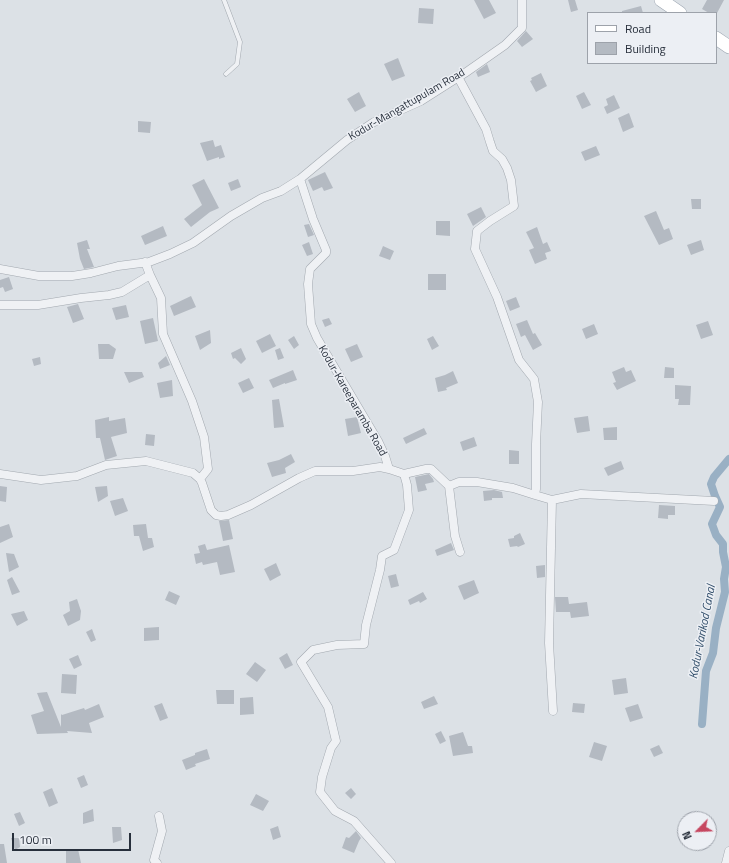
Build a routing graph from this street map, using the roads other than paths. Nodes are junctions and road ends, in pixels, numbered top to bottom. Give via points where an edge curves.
1 (224, 0) edge
2 (522, 0) edge
3 (661, 0) edge
4 (679, 12) edge
5 (717, 39) edge
6 (729, 47) edge
7 (226, 74) dead end
8 (458, 77) junction
9 (300, 179) junction
10 (145, 262) junction
11 (0, 269) edge
12 (150, 275) junction
13 (0, 304) edge
14 (389, 469) junction
15 (0, 474) edge
16 (404, 474) junction
17 (200, 478) junction
18 (449, 486) junction
19 (535, 495) junction
20 (552, 500) junction
21 (714, 501) dead end
22 (460, 552) dead end
23 (553, 711) dead end
24 (159, 816) dead end
25 (729, 851) edge
26 (157, 863) edge
27 (391, 863) edge
28 (726, 863) edge

1 - 7 lane via 240,42 237,64
2 - 8 street, Kodur-Mangattupulam Road via 522,28 505,45
3 - 4 main road
5 - 6 main road
8 - 9 street, Kodur-Mangattupulam Road via 421,101 374,122 347,140
8 - 19 street via 486,128 493,151 502,159 511,180 514,206 477,231 475,249 497,297 519,360 534,378 538,402
9 - 10 street, Kodur-Mangattupulam Road via 231,216 193,243
9 - 14 street, Kodur-Kareeparamba Road via 326,250 310,269 310,324 378,441
10 - 11 street, Kodur-Mangattupulam Road via 72,276 39,276
10 - 12 street
12 - 13 street via 122,292 109,295 38,305
12 - 17 street via 161,298 164,334 204,437 208,469
14 - 16 street
14 - 17 street, Kodur-Kareeparamba Road via 380,467 353,471 315,471 251,505 221,516 211,510
15 - 17 street via 42,480 77,476 106,466 146,461 192,473
16 - 18 street via 431,469
16 - 27 street via 408,510 394,550 382,556 364,644 337,644 313,650 301,662 328,707 336,741 331,748 320,792 336,811 354,820
18 - 19 street via 459,482 477,482 514,488
18 - 22 street via 455,536
19 - 20 street
20 - 21 street via 581,494
20 - 23 street via 549,643
24 - 26 street via 162,831 154,860
25 - 28 street

